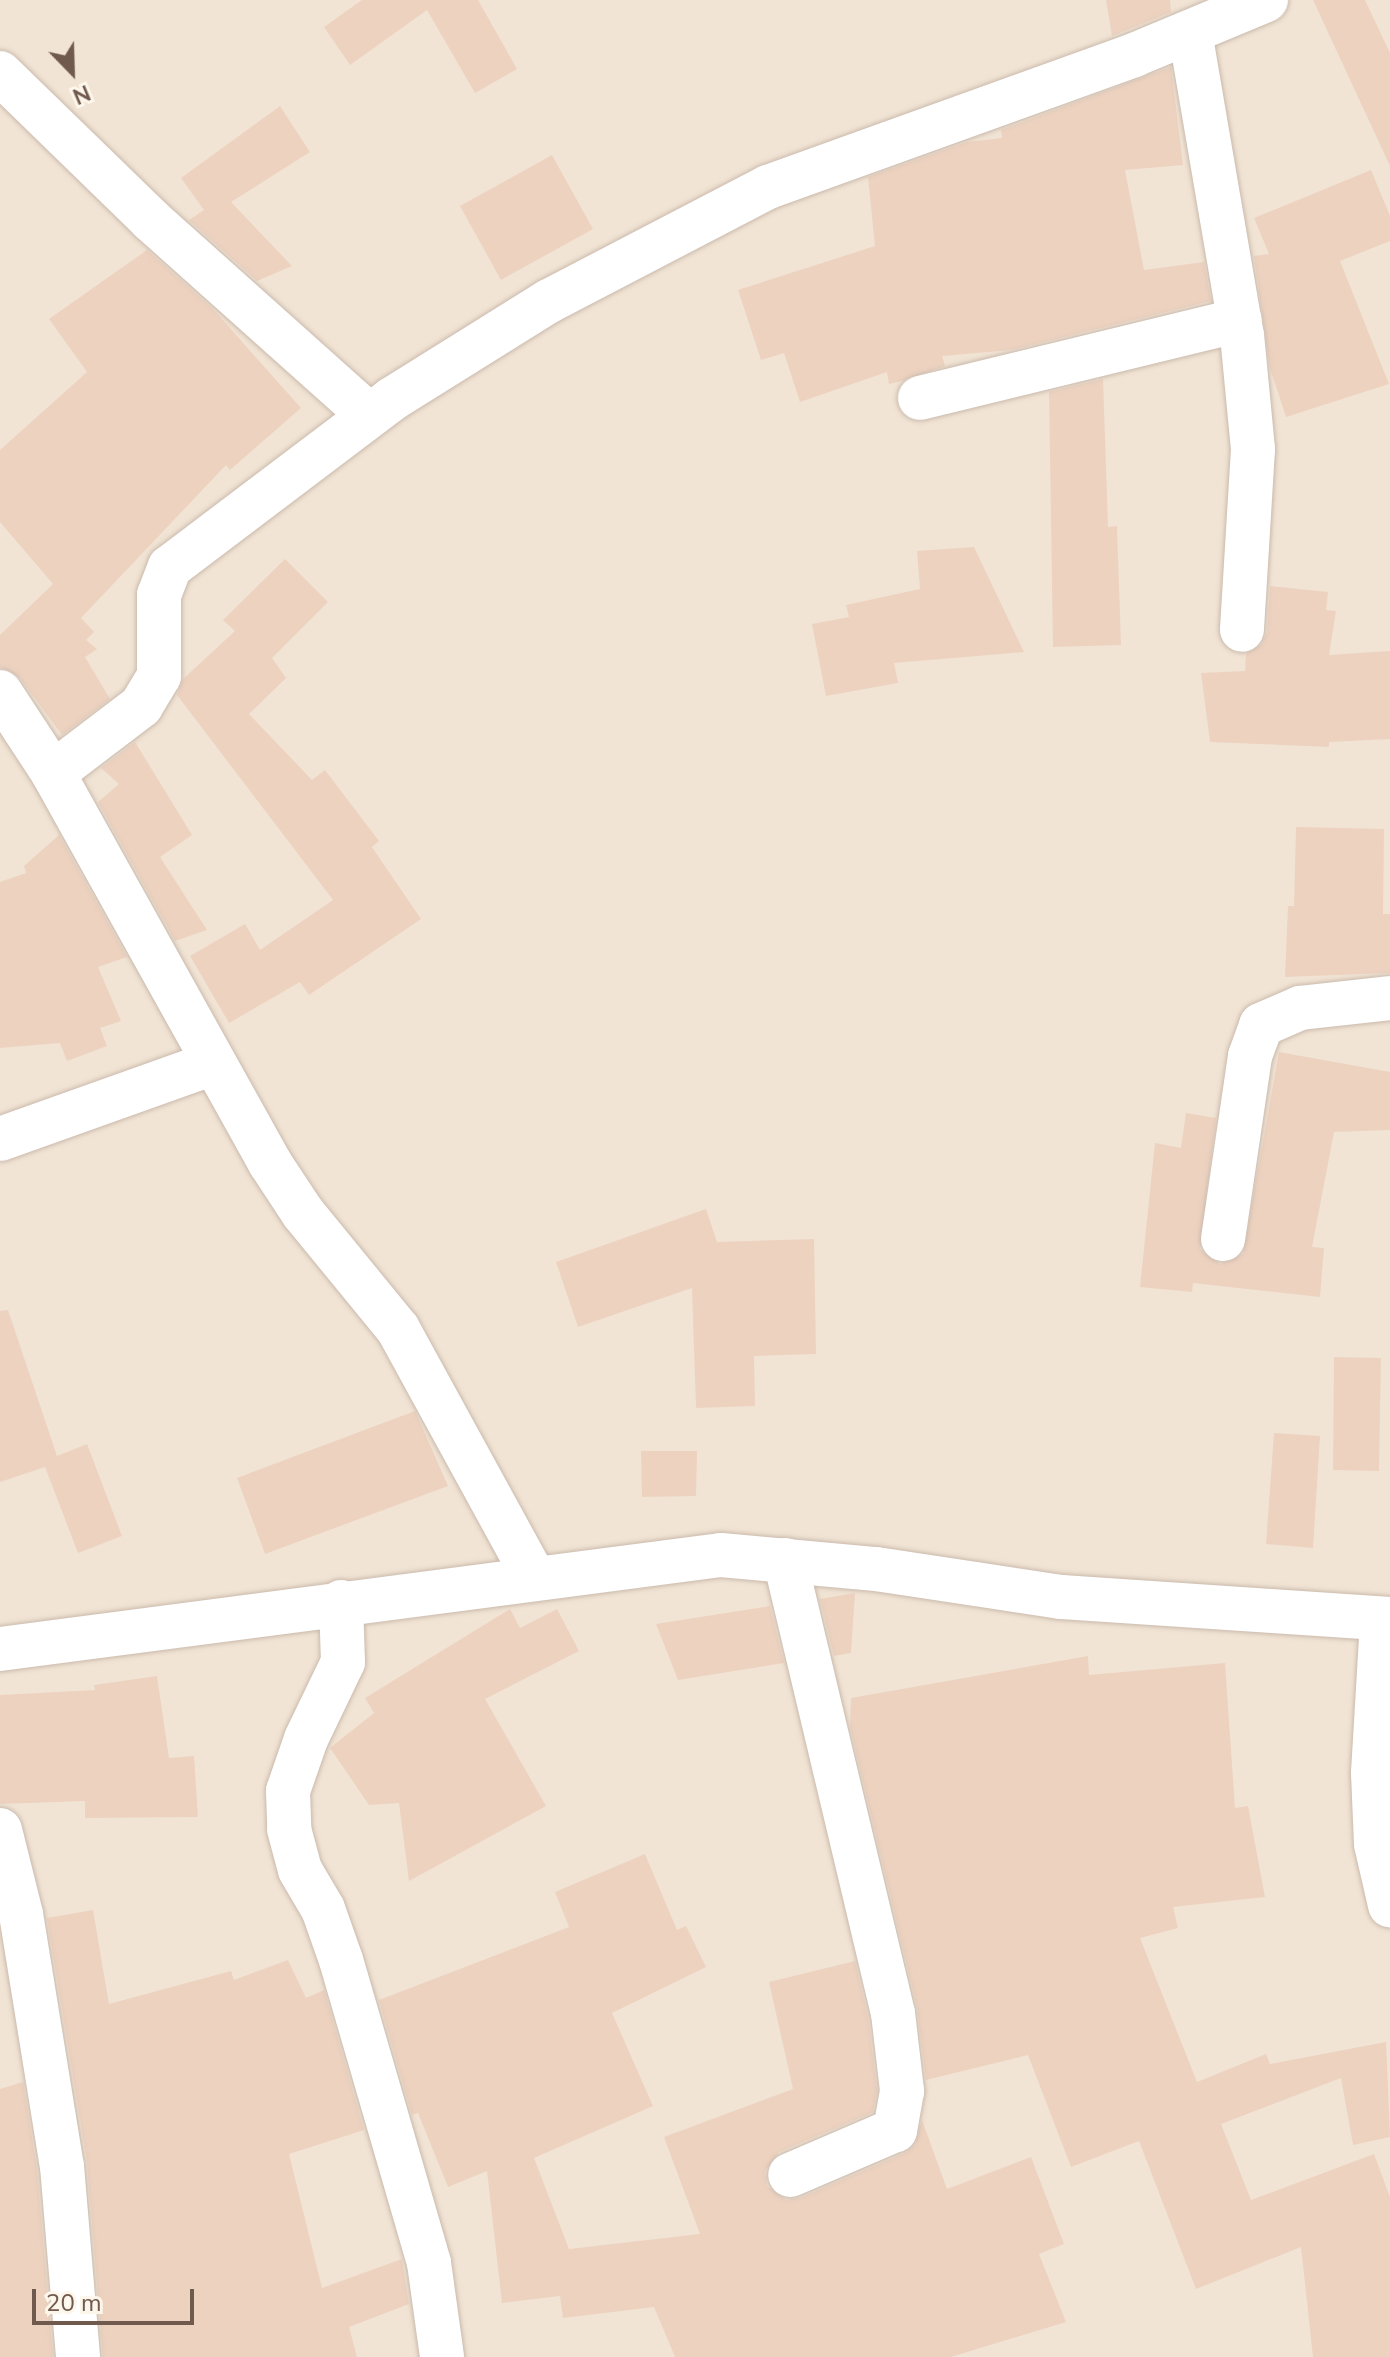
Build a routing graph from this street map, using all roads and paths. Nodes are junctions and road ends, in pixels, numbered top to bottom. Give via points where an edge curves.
1 (1266, 0) edge
2 (1190, 32) junction
3 (0, 73) edge
4 (1240, 320) junction
5 (920, 398) dead end
6 (369, 415) junction
7 (1242, 630) dead end
8 (0, 692) edge
9 (53, 773) junction
10 (1390, 998) edge
11 (213, 1063) junction
12 (0, 1139) edge
13 (1223, 1239) dead end
14 (785, 1560) junction
15 (534, 1577) junction
16 (341, 1602) junction
17 (1386, 1620) edge
18 (0, 1649) edge
19 (0, 1830) edge
20 (1388, 1892) edge
21 (790, 2175) dead end
22 (78, 2357) edge
23 (442, 2357) edge

1 - 2 street
2 - 4 street
2 - 6 street via 768,187 549,301
3 - 6 street via 151,220
4 - 5 street
4 - 7 street via 1253,449
6 - 9 street via 170,567 159,595 159,676 141,706
8 - 9 street
9 - 11 street
10 - 13 street via 1300,1008 1261,1025 1250,1056
11 - 12 street
11 - 15 street via 303,1213 398,1329
14 - 15 street via 721,1555
14 - 17 street via 1061,1597
14 - 21 street via 893,2013 902,2091 895,2130
15 - 16 street
16 - 18 street
16 - 23 street via 343,1662 288,1791 289,1829 300,1870 323,1909 341,1960 429,2263
17 - 20 street via 1373,1773 1376,1844
19 - 22 street via 21,1914 62,2166

